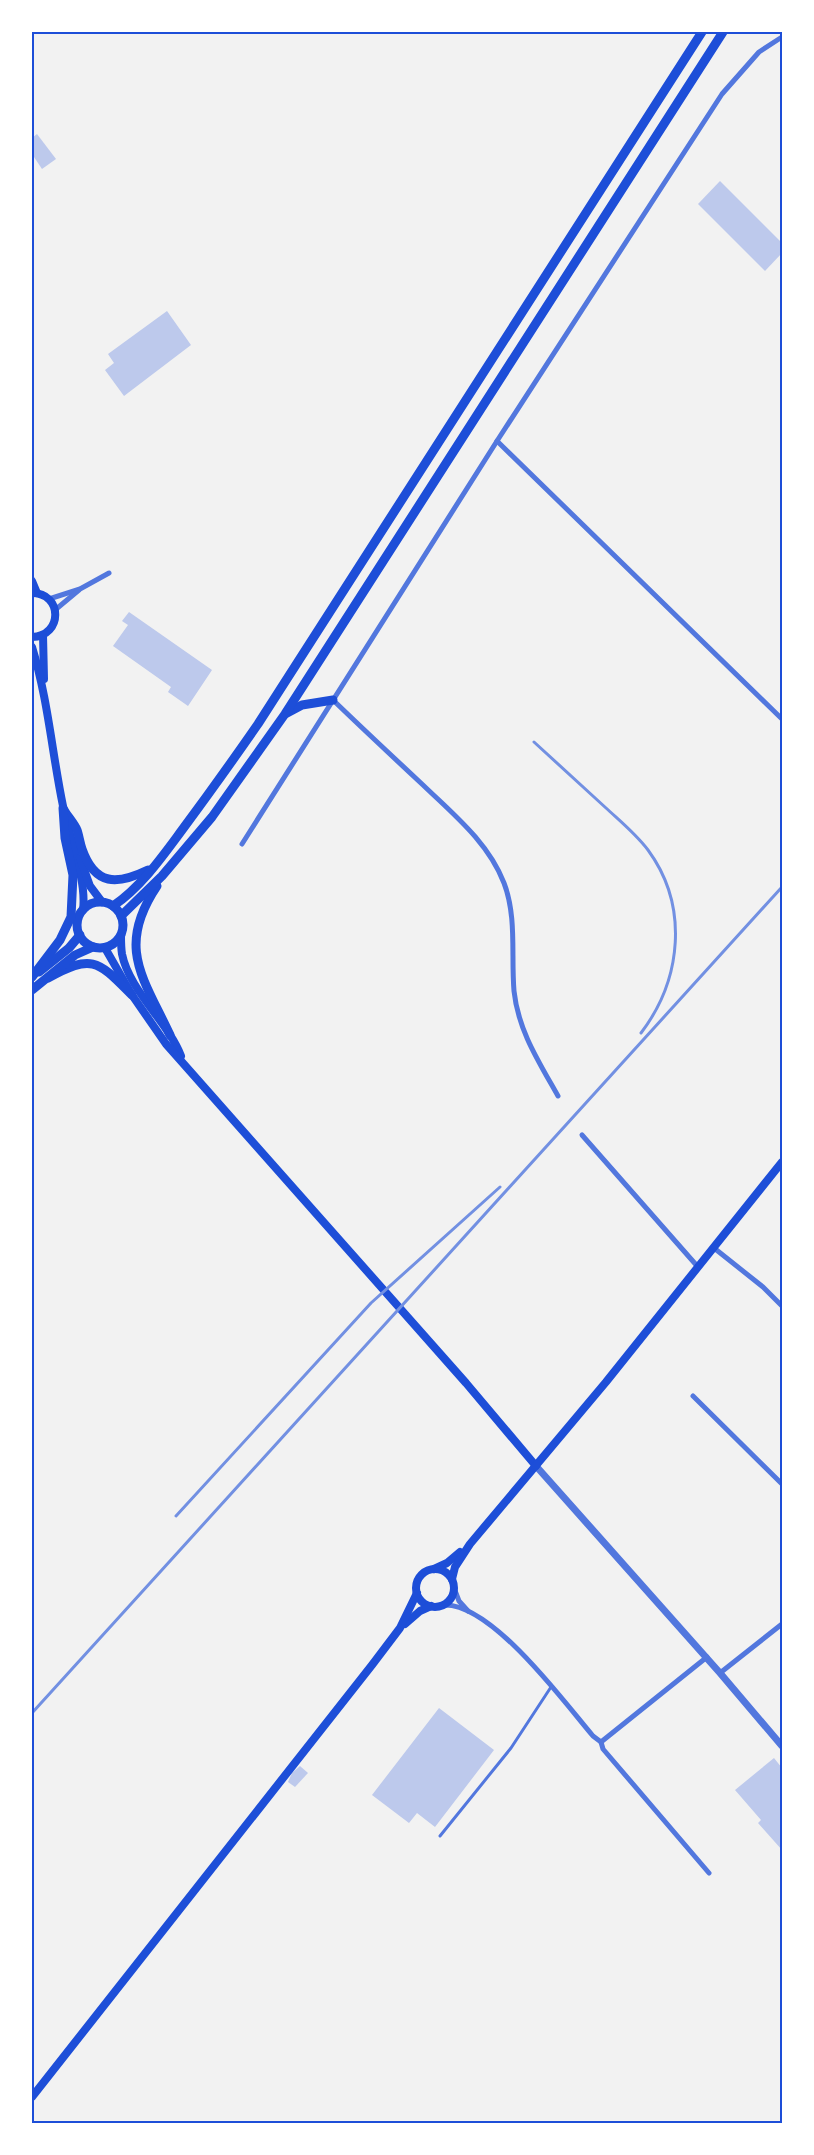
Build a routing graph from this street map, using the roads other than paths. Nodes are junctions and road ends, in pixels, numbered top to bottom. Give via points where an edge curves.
1 (702, 32) edge
2 (723, 32) edge
3 (783, 37) edge
4 (497, 441) junction
5 (109, 573) dead end
6 (32, 581) edge
7 (80, 589) junction
8 (34, 593) edge
9 (49, 599) junction
10 (55, 610) junction
11 (43, 635) junction
12 (32, 637) edge
13 (32, 647) edge
14 (32, 669) edge
15 (44, 691) junction
16 (333, 700) junction
17 (285, 714) junction
18 (783, 719) edge
19 (63, 808) junction
20 (70, 836) junction
21 (242, 843) dead end
22 (152, 869) junction
23 (162, 876) junction
24 (102, 902) junction
25 (113, 906) junction
26 (83, 910) junction
27 (122, 916) junction
28 (80, 935) junction
29 (121, 935) junction
30 (93, 947) junction
31 (105, 948) junction
32 (32, 977) edge
33 (48, 978) junction
34 (32, 990) edge
35 (132, 995) junction
36 (170, 1035) junction
37 (182, 1062) junction
38 (558, 1095) dead end
39 (582, 1135) dead end
40 (783, 1162) edge
41 (714, 1248) junction
42 (698, 1267) junction
43 (783, 1306) edge
44 (693, 1396) dead end
45 (536, 1466) junction
46 (783, 1484) edge
47 (470, 1544) junction
48 (434, 1569) junction
49 (453, 1584) junction
50 (417, 1593) junction
51 (443, 1605) junction
52 (431, 1606) junction
53 (469, 1612) junction
54 (783, 1624) edge
55 (400, 1629) junction
56 (707, 1657) junction
57 (720, 1673) junction
58 (551, 1687) junction
59 (601, 1742) junction
60 (783, 1746) edge
61 (440, 1836) dead end
62 (709, 1873) dead end
63 (32, 2097) edge

1 - 22 main road via 299,661 215,786
2 - 17 main road
3 - 4 street via 759,52 722,94
4 - 16 street
4 - 18 street
5 - 7 street
6 - 8 main road
7 - 9 street
7 - 10 street
8 - 9 main road
9 - 10 main road
10 - 11 main road via 53,624
11 - 12 main road
11 - 15 main road
13 - 15 main road
14 - 15 main road
15 - 19 main road
16 - 17 main road via 302,705
16 - 21 street
16 - 38 street via 473,834 495,865 509,901 514,991 523,1031
17 - 23 main road via 212,817
19 - 20 main road
19 - 22 main road via 88,862 102,877 118,881
19 - 32 main road via 73,875 71,917 60,940
20 - 24 main road via 90,886
20 - 26 main road via 83,889
22 - 25 main road
23 - 27 main road
23 - 36 main road via 141,916 136,957 143,981
24 - 25 main road
24 - 26 main road
25 - 27 main road
26 - 28 main road via 77,922
27 - 29 main road
28 - 30 main road
28 - 32 main road
29 - 31 main road
29 - 36 main road via 128,971
30 - 31 main road
30 - 33 main road via 75,955
31 - 35 main road
33 - 34 main road
33 - 35 main road via 74,965 93,963
35 - 37 main road
36 - 37 main road
37 - 45 main road
39 - 42 street
40 - 41 main road
41 - 42 main road
41 - 43 street
42 - 45 main road
44 - 46 street
45 - 47 main road
45 - 56 street
47 - 48 main road
47 - 49 main road via 455,1567
48 - 49 main road via 444,1571
48 - 50 main road via 420,1577
49 - 51 main road via 451,1598
49 - 53 street via 459,1601
50 - 52 main road via 422,1602
50 - 55 main road
51 - 52 main road
51 - 53 street
52 - 55 main road
53 - 58 street via 515,1645
54 - 57 street
55 - 63 main road
56 - 57 street
56 - 59 street
57 - 60 street
58 - 59 street
58 - 61 lane via 511,1748
59 - 62 street

